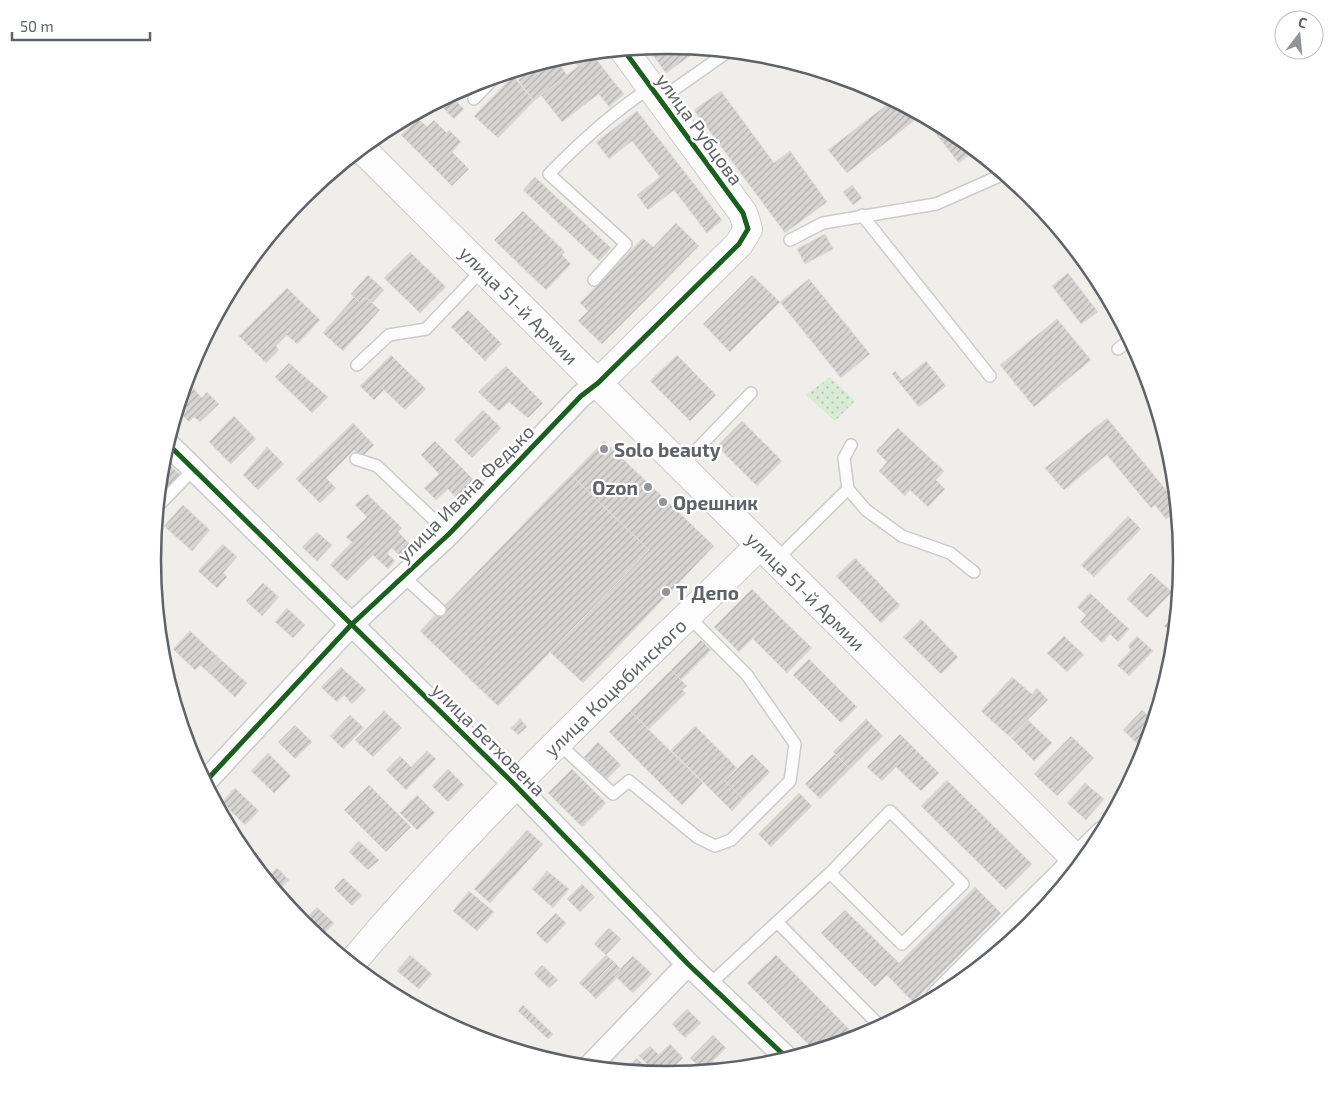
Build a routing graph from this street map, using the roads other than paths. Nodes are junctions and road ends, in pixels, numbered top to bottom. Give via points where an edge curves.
1 (628, 56) edge
2 (719, 57) edge
3 (485, 88) edge
4 (655, 94) junction
5 (474, 99) dead end
6 (366, 153) edge
7 (998, 177) edge
8 (862, 215) junction
9 (748, 228) joint
10 (790, 240) dead end
11 (483, 269) junction
12 (594, 280) dead end
13 (1125, 344) edge
14 (1118, 349) dead end
15 (357, 364) dead end
16 (990, 376) dead end
17 (598, 383) junction
18 (751, 393) dead end
19 (851, 445) dead end
20 (173, 449) edge
21 (356, 459) dead end
22 (681, 466) junction
23 (193, 470) junction
24 (848, 489) junction
25 (165, 498) edge
26 (449, 534) junction
27 (768, 553) junction
28 (974, 572) dead end
29 (404, 576) junction
30 (440, 610) dead end
31 (688, 616) junction
32 (351, 625) junction
33 (558, 743) junction
34 (209, 776) edge
35 (515, 785) junction
36 (1075, 859) edge
37 (830, 872) junction
38 (1060, 880) edge
39 (777, 922) junction
40 (355, 959) edge
41 (688, 964) junction
42 (969, 966) edge
43 (710, 984) junction
44 (875, 1021) edge
45 (782, 1053) edge
46 (595, 1061) edge

1 - 4 main road, улица Рубцова
2 - 4 lane
3 - 5 lane
4 - 9 main road, улица Рубцова via 743,213
4 - 12 lane via 629,102 578,144 549,174 626,244
6 - 11 main road, улица 51-й Армии
7 - 8 lane via 936,204
8 - 10 lane via 823,223
8 - 16 lane
9 - 17 main road, улица Ивана Федько via 739,244
11 - 15 lane via 426,329 389,335
11 - 17 main road, улица 51-й Армии
13 - 14 lane
17 - 22 main road, улица 51-й Армии
17 - 26 street, улица Ивана Федько via 581,396
18 - 22 lane
19 - 24 lane via 844,458
20 - 23 street, улица Бетховена
21 - 26 lane via 376,466
22 - 27 main road, улица 51-й Армии
23 - 25 lane
23 - 32 street, улица Бетховена
24 - 27 lane
24 - 28 lane via 866,510 902,536 950,553
26 - 29 street, улица Ивана Федько
27 - 31 main road, улица Коцюбинского
27 - 36 main road, улица 51-й Армии
29 - 30 lane
29 - 32 street, улица Ивана Федько
31 - 33 main road, улица Коцюбинского
31 - 33 lane via 747,675 795,744 790,781 731,840 714,846 697,837 629,781 613,794
32 - 34 street, улица Ивана Федько
32 - 35 street, улица Бетховена
33 - 35 main road, улица Коцюбинского
35 - 40 main road, улица Коцюбинского
35 - 41 street, улица Бетховена
37 - 37 lane via 890,811 963,884 902,944
37 - 39 lane
38 - 42 street
39 - 43 lane
39 - 44 lane
41 - 43 street, улица Бетховена
41 - 46 street
43 - 45 street, улица Бетховена

